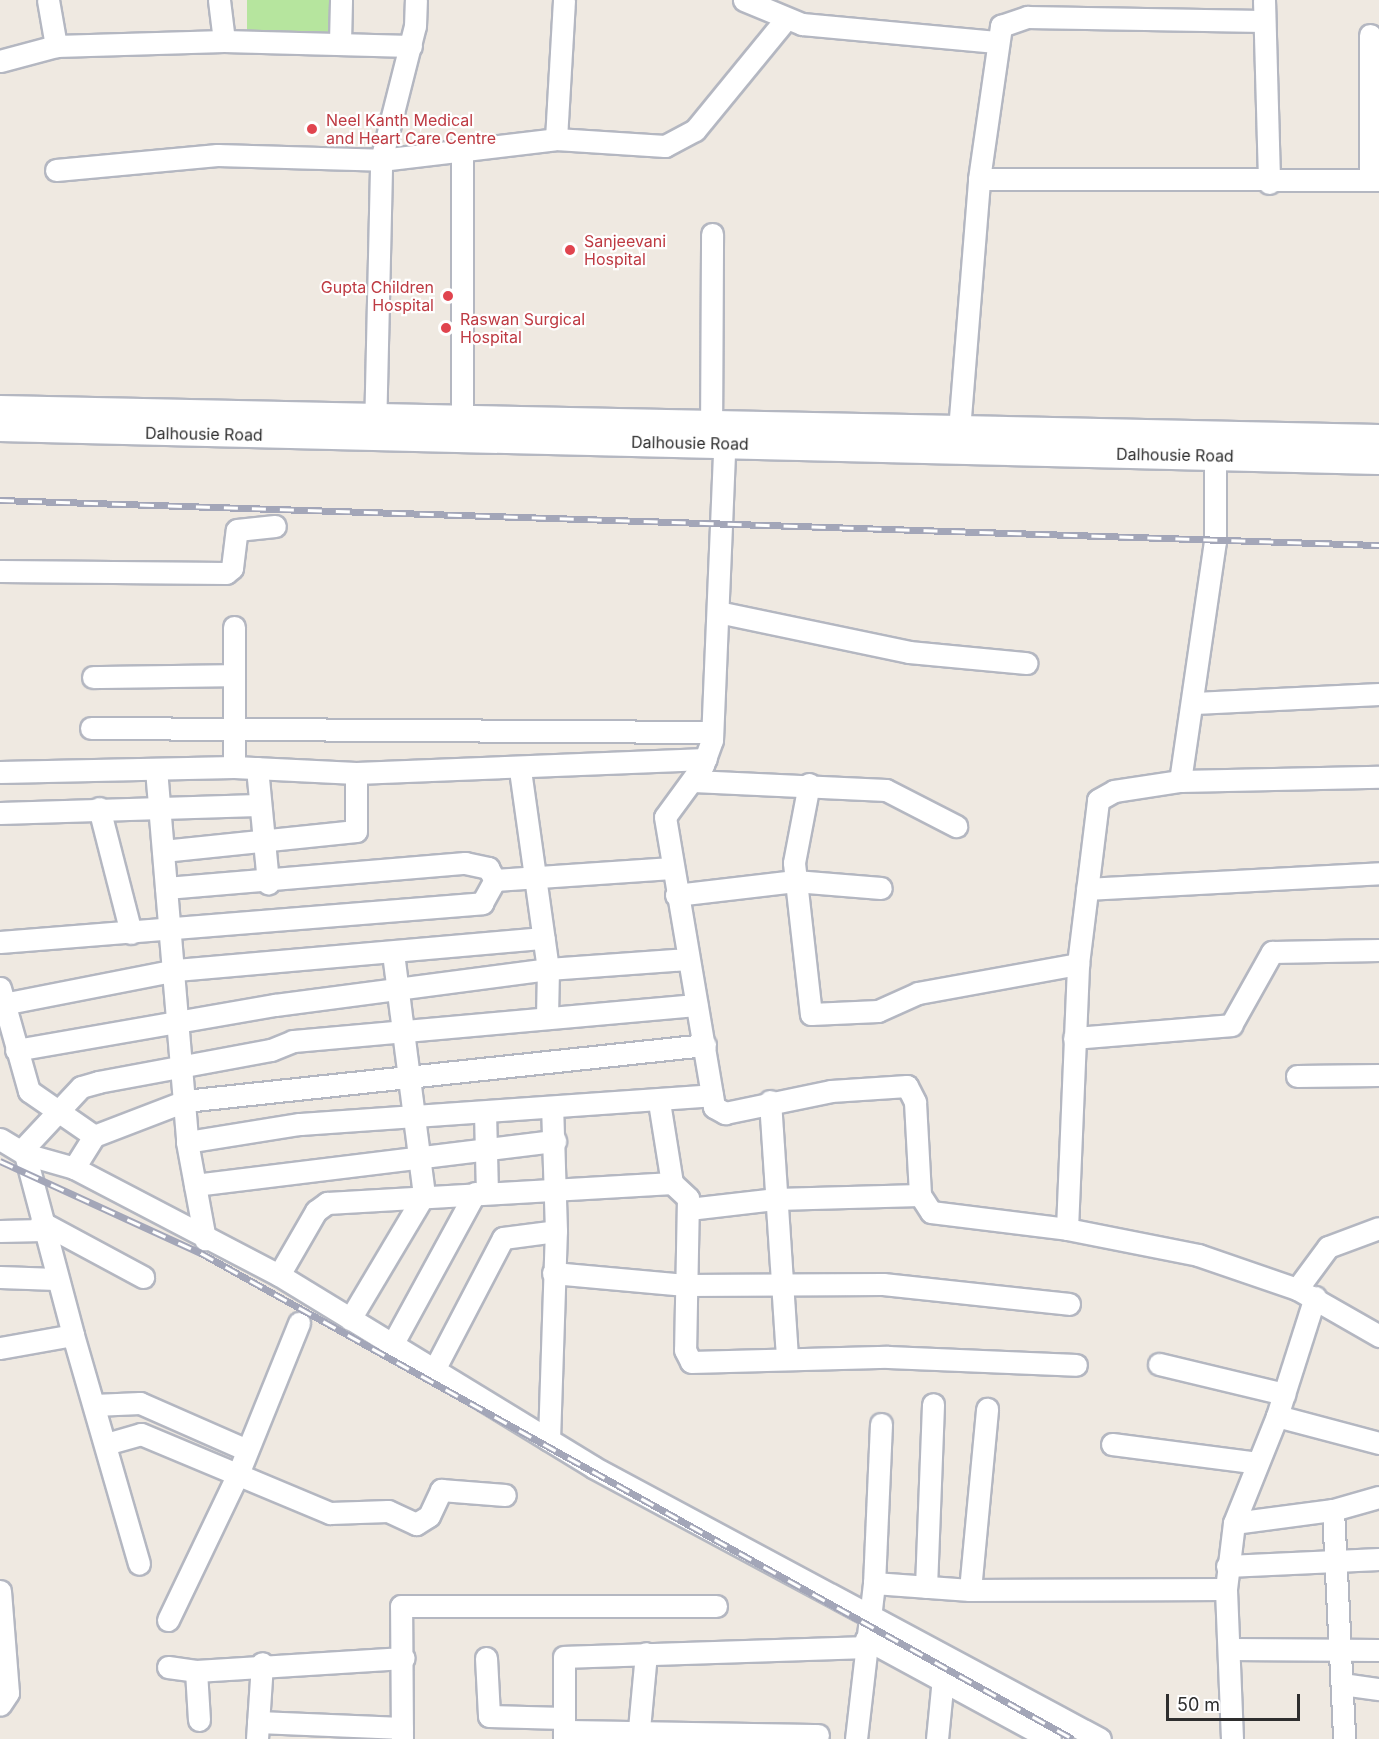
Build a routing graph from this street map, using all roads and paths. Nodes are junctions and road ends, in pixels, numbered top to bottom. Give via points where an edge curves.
1 (48, 0) edge
2 (219, 0) edge
3 (341, 0) edge
4 (416, 0) edge
5 (564, 0) edge
6 (744, 0) edge
7 (1264, 10) edge
8 (785, 20) junction
9 (1370, 35) dead end
10 (224, 41) junction
11 (340, 42) junction
12 (996, 42) junction
13 (56, 46) junction
14 (411, 46) junction
15 (0, 61) edge
16 (556, 139) junction
17 (462, 150) junction
18 (381, 160) junction
19 (56, 170) dead end
20 (979, 180) junction
21 (1375, 180) edge
22 (1269, 183) junction
23 (712, 234) dead end
24 (0, 409) edge
25 (462, 416) junction
26 (375, 426) junction
27 (0, 429) edge
28 (959, 430) junction
29 (718, 431) junction
30 (1379, 438) edge
31 (1215, 445) junction
32 (1379, 461) edge
33 (275, 526) dead end
34 (0, 571) edge
35 (718, 612) junction
36 (234, 627) dead end
37 (1026, 663) dead end
38 (234, 675) junction
39 (93, 677) dead end
40 (1379, 694) edge
41 (1195, 703) junction
42 (234, 726) junction
43 (91, 728) dead end
44 (712, 732) junction
45 (706, 759) junction
46 (234, 767) junction
47 (257, 768) junction
48 (156, 769) junction
49 (520, 770) junction
50 (0, 772) edge
51 (356, 773) junction
52 (1379, 777) edge
53 (693, 781) junction
54 (1180, 782) junction
55 (809, 784) junction
56 (258, 805) junction
57 (160, 806) junction
58 (99, 808) junction
59 (0, 813) edge
60 (956, 826) dead end
61 (261, 841) junction
62 (164, 851) junction
63 (672, 868) junction
64 (1379, 873) edge
65 (495, 880) junction
66 (536, 881) junction
67 (795, 881) junction
68 (268, 883) junction
69 (166, 888) junction
70 (881, 888) dead end
71 (1087, 889) junction
72 (676, 895) junction
73 (170, 930) junction
74 (131, 933) junction
75 (544, 938) junction
76 (0, 942) edge
77 (1379, 950) edge
78 (393, 953) junction
79 (688, 959) junction
80 (1078, 964) junction
81 (548, 969) junction
82 (176, 970) junction
83 (399, 991) junction
84 (1, 996) edge
85 (696, 1005) junction
86 (547, 1018) junction
87 (180, 1023) junction
88 (403, 1032) junction
89 (1074, 1038) junction
90 (705, 1045) junction
91 (16, 1050) junction
92 (183, 1067) junction
93 (1379, 1075) edge
94 (1297, 1076) dead end
95 (408, 1078) junction
96 (712, 1095) junction
97 (185, 1101) junction
98 (770, 1101) junction
99 (659, 1102) junction
100 (552, 1107) junction
101 (56, 1111) junction
102 (485, 1112) junction
103 (414, 1117) junction
104 (94, 1136) junction
105 (0, 1139) edge
106 (555, 1141) junction
107 (187, 1142) junction
108 (486, 1149) junction
109 (24, 1152) junction
110 (419, 1156) junction
111 (74, 1168) junction
112 (672, 1184) junction
113 (195, 1185) junction
114 (555, 1186) junction
115 (481, 1192) junction
116 (424, 1195) junction
117 (920, 1195) junction
118 (776, 1200) junction
119 (689, 1209) junction
120 (42, 1226) junction
121 (1067, 1228) junction
122 (1379, 1228) edge
123 (0, 1231) edge
124 (556, 1231) junction
125 (204, 1239) junction
126 (553, 1273) junction
127 (279, 1275) junction
128 (0, 1277) edge
129 (143, 1277) dead end
130 (56, 1280) junction
131 (783, 1283) junction
132 (685, 1284) junction
133 (1306, 1293) junction
134 (1069, 1304) dead end
135 (350, 1319) junction
136 (299, 1323) dead end
137 (73, 1335) junction
138 (1379, 1336) edge
139 (392, 1345) junction
140 (0, 1348) edge
141 (787, 1357) junction
142 (1160, 1364) dead end
143 (1076, 1365) dead end
144 (434, 1370) junction
145 (1284, 1394) junction
146 (933, 1404) dead end
147 (94, 1405) junction
148 (987, 1409) dead end
149 (1277, 1416) junction
150 (881, 1424) dead end
151 (549, 1440) junction
152 (1379, 1443) edge
153 (106, 1444) junction
154 (1112, 1444) dead end
155 (247, 1450) junction
156 (1258, 1462) junction
157 (238, 1473) junction
158 (505, 1495) dead end
159 (1379, 1497) edge
160 (1333, 1510) junction
161 (1234, 1523) junction
162 (1379, 1559) edge
163 (1334, 1561) junction
164 (139, 1564) dead end
165 (1227, 1566) junction
166 (874, 1583) junction
167 (926, 1587) junction
168 (1226, 1589) junction
169 (970, 1590) junction
170 (0, 1591) edge
171 (716, 1606) dead end
172 (168, 1620) dead end
173 (867, 1635) junction
174 (1231, 1650) junction
175 (1379, 1650) edge
176 (1340, 1652) junction
177 (646, 1653) junction
178 (404, 1658) junction
179 (486, 1658) dead end
180 (948, 1658) junction
181 (262, 1663) junction
182 (168, 1667) dead end
183 (196, 1671) junction
184 (943, 1680) junction
185 (1342, 1684) junction
186 (1379, 1689) edge
187 (0, 1704) edge
188 (199, 1720) dead end
189 (564, 1729) edge
190 (257, 1730) edge
191 (639, 1730) junction
192 (402, 1734) edge
193 (818, 1734) dead end
194 (856, 1739) edge
195 (937, 1739) edge
196 (1050, 1739) edge
197 (1100, 1739) edge
198 (1232, 1739) edge
199 (1344, 1739) edge

1 - 13 street
2 - 10 street
3 - 11 street
4 - 14 street
5 - 16 street
6 - 8 street
7 - 12 street via 1027,17 1007,20
7 - 22 street
8 - 12 street
8 - 16 street via 683,140 656,148
9 - 21 street
10 - 11 street
10 - 13 street
11 - 14 street
12 - 20 street
13 - 15 street
14 - 18 street
16 - 17 street
17 - 18 street
17 - 25 street
18 - 19 street via 217,155
18 - 26 street
20 - 22 street
20 - 28 street
21 - 22 street
23 - 29 street
24 - 26 street, Dalhousie Road
25 - 26 street, Dalhousie Road
25 - 29 street, Dalhousie Road
26 - 27 street, Dalhousie Road
26 - 29 street, Dalhousie Road
28 - 29 street, Dalhousie Road
28 - 31 street, Dalhousie Road
29 - 31 street, Dalhousie Road
29 - 35 street
30 - 31 street, Dalhousie Road
31 - 32 street, Dalhousie Road
31 - 41 street via 1215,541
33 - 34 street via 237,530 232,568 226,573
35 - 37 street via 909,652
35 - 44 street
36 - 38 street
38 - 39 street
38 - 42 street
40 - 41 street
41 - 54 street
42 - 43 street
42 - 44 street
42 - 46 street
44 - 45 street
45 - 49 street
45 - 53 street
46 - 47 street
46 - 48 street
47 - 51 street
47 - 56 street
48 - 50 street
48 - 57 street
49 - 51 street
49 - 66 street
51 - 61 street via 356,831
52 - 54 street
53 - 55 street
53 - 63 street via 665,817
54 - 71 street via 1114,791 1098,800
55 - 60 street via 886,790
55 - 67 street via 796,839
56 - 57 street
56 - 61 street
57 - 58 street
57 - 62 street
58 - 59 street
58 - 74 street
61 - 62 street
61 - 68 street
62 - 69 street
63 - 66 street
63 - 72 street
64 - 71 street
65 - 66 street
65 - 68 street via 488,868 465,863
65 - 73 street via 482,903
66 - 75 street
67 - 70 street
67 - 72 street
67 - 80 street via 807,1006 816,1017 878,1011 918,993
68 - 69 street
69 - 73 street
71 - 80 street
72 - 79 street
73 - 74 street
73 - 82 street
74 - 76 street
75 - 78 street
75 - 81 street
77 - 89 street via 1272,952 1245,1010 1232,1025
78 - 82 street
78 - 83 street
79 - 81 street
79 - 85 street
80 - 89 street
81 - 83 street
81 - 86 street
82 - 84 street
82 - 87 street
83 - 87 street
83 - 88 street
84 - 91 street
85 - 86 street
85 - 90 street
86 - 88 street
87 - 91 street
87 - 92 street
88 - 92 street via 293,1041
88 - 95 street
89 - 121 street
90 - 95 street
90 - 96 street
91 - 101 street via 29,1091
92 - 97 street
92 - 101 street via 89,1084
93 - 94 street
95 - 97 street
95 - 103 street
96 - 98 street via 714,1107 725,1113
96 - 99 street
97 - 104 street
97 - 107 street
98 - 117 street via 907,1086 915,1102
98 - 118 street
99 - 100 street
99 - 112 street
100 - 102 street
100 - 106 street
101 - 104 street
101 - 109 street
102 - 103 street
102 - 108 street
103 - 107 street via 300,1124
103 - 110 street
104 - 111 street
105 - 109 street
106 - 108 street
106 - 114 street
107 - 113 street
108 - 110 street
108 - 115 street
109 - 111 street
109 - 120 street
110 - 113 street
110 - 116 street
111 - 125 street
112 - 114 street
112 - 119 street via 684,1190
113 - 125 street
114 - 115 street
114 - 124 street
115 - 116 street
115 - 139 street
116 - 127 street via 321,1206
116 - 135 street
117 - 118 street
117 - 121 street via 931,1212 948,1216
118 - 119 street
118 - 131 street
119 - 132 street
120 - 123 street
120 - 129 street
120 - 130 street
121 - 133 street via 1198,1255
122 - 133 street via 1328,1247
124 - 126 street
124 - 144 street via 503,1238
125 - 127 street
126 - 132 street
126 - 151 street
127 - 135 street
128 - 130 street
130 - 137 street
131 - 132 street
131 - 134 street via 899,1285
131 - 141 street
132 - 141 street via 684,1350 691,1362
133 - 138 street
133 - 145 street
135 - 139 street
136 - 155 street
137 - 140 street
137 - 147 street
139 - 144 street
141 - 143 street
142 - 145 street
144 - 151 street
145 - 149 street
146 - 167 street
147 - 153 street
147 - 155 street via 140,1403
148 - 169 street
149 - 152 street
149 - 156 street
150 - 166 street
151 - 173 street
153 - 157 street via 141,1434
153 - 164 street
154 - 156 street
155 - 157 street
156 - 161 street
157 - 158 street via 330,1513 388,1511 418,1524 429,1516 441,1490
157 - 172 street
159 - 160 street
160 - 161 street
160 - 163 street
161 - 165 street
162 - 163 street
163 - 165 street
163 - 176 street
165 - 168 street
166 - 167 street
166 - 173 street
167 - 169 street
168 - 169 street
168 - 174 street
170 - 187 street via 8,1693
171 - 178 street via 403,1605 398,1612
173 - 177 street
173 - 180 street
173 - 184 street
173 - 194 street
174 - 176 street
174 - 198 street
175 - 176 street
176 - 185 street
177 - 189 street via 564,1657
177 - 191 street
178 - 181 street
178 - 192 street
179 - 189 street via 489,1716
180 - 184 street
180 - 197 street
181 - 183 street
181 - 190 street
182 - 183 street
183 - 188 street
184 - 195 street
184 - 196 street
185 - 186 street
185 - 199 street
189 - 191 street
190 - 192 street
191 - 193 street

